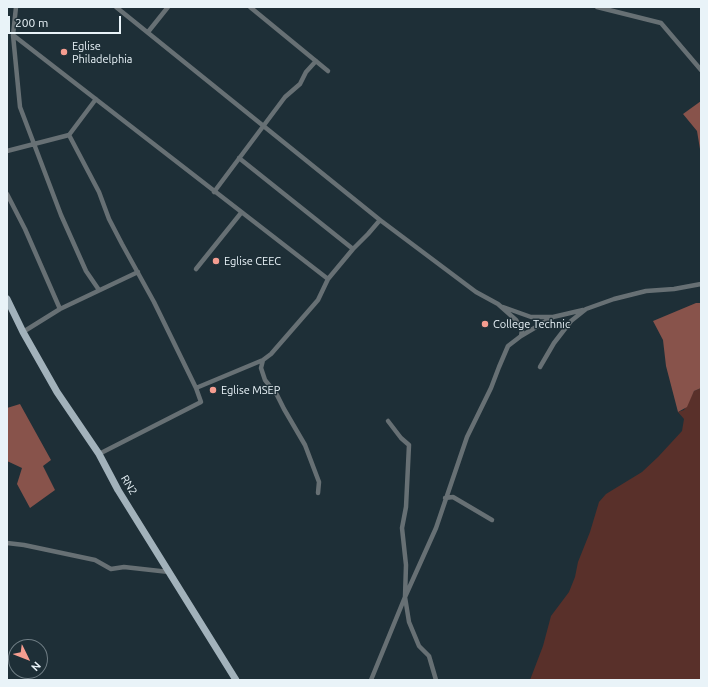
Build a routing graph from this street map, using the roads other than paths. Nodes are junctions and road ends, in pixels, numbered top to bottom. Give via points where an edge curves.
1 (16, 7) edge
2 (116, 7) edge
3 (168, 7) edge
4 (250, 7) edge
5 (597, 7) edge
6 (148, 32) junction
7 (13, 35) junction
8 (316, 61) junction
9 (701, 70) edge
10 (328, 71) dead end
11 (96, 99) junction
12 (263, 126) junction
13 (69, 135) junction
14 (33, 144) junction
15 (7, 151) edge
16 (239, 158) junction
17 (214, 192) junction
18 (7, 194) edge
19 (241, 213) junction
20 (380, 220) junction
21 (353, 249) junction
22 (196, 269) dead end
23 (138, 272) junction
24 (328, 279) junction
25 (701, 284) edge
26 (99, 290) junction
27 (7, 299) edge
28 (498, 304) junction
29 (60, 309) junction
30 (585, 310) junction
31 (553, 317) junction
32 (23, 332) junction
33 (521, 336) junction
34 (263, 360) junction
35 (540, 367) dead end
36 (196, 388) junction
37 (388, 421) dead end
38 (99, 454) junction
39 (318, 493) dead end
40 (445, 498) junction
41 (492, 520) dead end
42 (7, 543) edge
43 (169, 572) junction
44 (405, 597) junction
45 (236, 680) edge
46 (371, 680) edge
47 (436, 680) edge

1 - 7 street
2 - 6 street
3 - 6 street
4 - 8 street
5 - 9 street via 661,23
6 - 12 street
7 - 11 street
7 - 14 street via 20,107
8 - 10 street
8 - 12 street via 300,84 285,96
11 - 13 street
11 - 17 street
12 - 16 street
12 - 20 street
13 - 14 street
13 - 23 street via 99,192 109,219
14 - 15 street
14 - 26 street via 86,271
16 - 17 street
16 - 21 street
17 - 19 street
18 - 29 street
19 - 22 street
19 - 24 street
20 - 21 street
20 - 28 street via 476,292
21 - 24 street
23 - 26 street
23 - 36 street
24 - 34 street via 318,300
25 - 30 street via 647,291 614,299
26 - 29 street
27 - 32 main road, RN2
28 - 31 street via 531,317
28 - 33 street via 516,320 522,330
29 - 32 street
30 - 31 street
30 - 35 street via 554,343
31 - 33 street
32 - 38 main road, RN2 via 57,392
33 - 40 street via 508,346 467,437
34 - 36 street
34 - 39 street via 261,368 265,380 277,395 305,445 319,482
36 - 38 street via 201,402 199,404
37 - 44 street via 409,445 406,506 402,528 406,565
38 - 43 main road, RN2 via 118,490
40 - 41 street via 453,498
40 - 44 street via 436,528
42 - 43 street via 95,560 111,569 124,567
43 - 45 main road, RN2
44 - 46 street
44 - 47 street via 410,622 419,646 429,656

